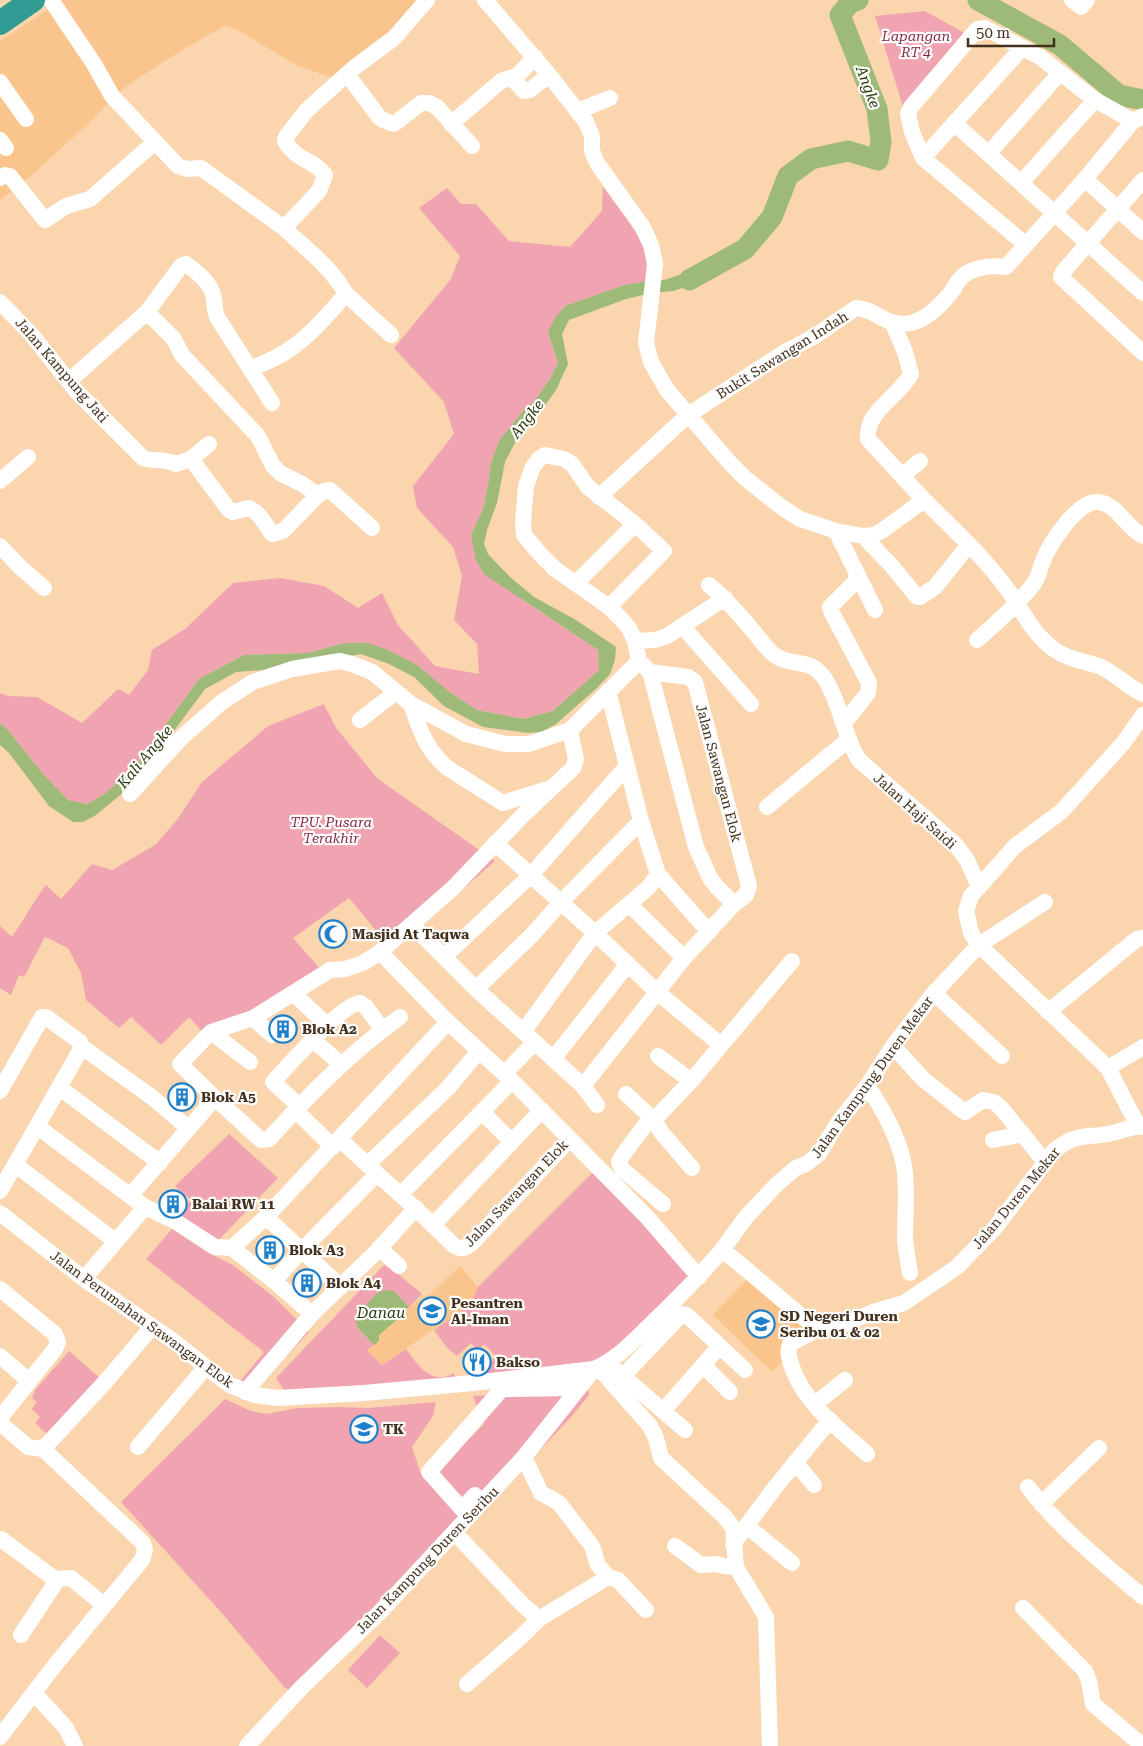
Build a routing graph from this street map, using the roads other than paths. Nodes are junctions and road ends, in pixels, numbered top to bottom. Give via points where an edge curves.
1 (14, 0) edge
2 (33, 0) edge
3 (51, 0) edge
4 (426, 0) edge
5 (484, 0) edge
6 (1072, 0) edge
7 (1087, 0) edge
8 (0, 9) edge
9 (0, 22) edge
10 (1022, 48) junction
11 (534, 57) junction
12 (1060, 73) junction
13 (347, 74) junction
14 (549, 75) junction
15 (512, 78) junction
16 (0, 82) edge
17 (610, 98) dead end
18 (1095, 100) junction
19 (578, 111) junction
20 (26, 119) dead end
21 (1138, 119) edge
22 (954, 123) junction
23 (452, 124) junction
24 (155, 142) junction
25 (472, 146) dead end
26 (989, 153) junction
27 (923, 158) junction
28 (0, 178) edge
29 (1085, 179) junction
30 (1143, 180) edge
31 (1021, 183) junction
32 (1118, 208) junction
33 (1054, 214) junction
34 (284, 228) junction
35 (1143, 232) edge
36 (1087, 244) junction
37 (1026, 245) junction
38 (1143, 293) edge
39 (346, 294) junction
40 (0, 302) edge
41 (147, 312) junction
42 (894, 324) junction
43 (391, 335) dead end
44 (1143, 353) edge
45 (250, 369) junction
46 (69, 381) junction
47 (272, 403) dead end
48 (688, 415) junction
49 (209, 444) dead end
50 (28, 457) dead end
51 (191, 459) junction
52 (920, 461) dead end
53 (902, 476) junction
54 (0, 480) edge
55 (318, 495) junction
56 (599, 497) junction
57 (924, 500) junction
58 (635, 524) junction
59 (372, 528) dead end
60 (836, 531) junction
61 (863, 536) junction
62 (1143, 536) edge
63 (0, 546) edge
64 (968, 546) junction
65 (858, 575) junction
66 (576, 584) junction
67 (709, 585) dead end
68 (44, 588) dead end
69 (725, 598) junction
70 (1017, 605) junction
71 (610, 607) junction
72 (875, 610) dead end
73 (682, 626) junction
74 (978, 640) dead end
75 (635, 641) junction
76 (644, 666) junction
77 (396, 692) junction
78 (608, 692) junction
79 (1143, 694) edge
80 (411, 704) junction
81 (751, 704) dead end
82 (1143, 715) edge
83 (360, 720) dead end
84 (844, 723) junction
85 (570, 730) junction
86 (849, 739) junction
87 (627, 766) junction
88 (552, 787) junction
89 (130, 794) dead end
90 (503, 803) junction
91 (767, 807) dead end
92 (521, 817) junction
93 (641, 821) junction
94 (495, 843) junction
95 (658, 874) junction
96 (531, 875) junction
97 (979, 887) junction
98 (561, 902) junction
99 (1045, 902) dead end
100 (630, 904) junction
101 (734, 904) junction
102 (412, 925) junction
103 (709, 932) junction
104 (595, 933) junction
105 (1143, 938) edge
106 (979, 945) junction
107 (380, 952) junction
108 (445, 956) junction
109 (684, 958) junction
110 (792, 961) dead end
111 (628, 964) junction
112 (476, 989) junction
113 (657, 992) junction
114 (293, 993) junction
115 (934, 993) junction
116 (1048, 1012) junction
117 (400, 1017) dead end
118 (253, 1018) junction
119 (448, 1022) junction
120 (327, 1025) junction
121 (382, 1029) junction
122 (211, 1032) junction
123 (272, 1035) dead end
124 (529, 1037) junction
125 (313, 1040) junction
126 (721, 1045) junction
127 (893, 1046) junction
128 (82, 1047) junction
129 (1143, 1047) edge
130 (479, 1051) junction
131 (658, 1056) dead end
132 (1002, 1056) dead end
133 (553, 1059) junction
134 (250, 1062) dead end
135 (341, 1064) junction
136 (1108, 1068) junction
137 (508, 1078) junction
138 (691, 1081) junction
139 (583, 1086) junction
140 (867, 1086) junction
141 (60, 1088) junction
142 (0, 1091) edge
143 (626, 1094) dead end
144 (214, 1098) junction
145 (597, 1105) dead end
146 (297, 1108) junction
147 (542, 1110) junction
148 (482, 1112) junction
149 (654, 1120) junction
150 (1140, 1126) edge
151 (38, 1127) junction
152 (188, 1128) junction
153 (1023, 1134) junction
154 (570, 1139) junction
155 (993, 1140) dead end
156 (512, 1142) junction
157 (337, 1143) junction
158 (1045, 1162) junction
159 (160, 1163) junction
160 (16, 1165) junction
161 (692, 1168) dead end
162 (372, 1170) junction
163 (0, 1191) edge
164 (401, 1194) junction
165 (130, 1196) junction
166 (663, 1204) dead end
167 (145, 1206) junction
168 (416, 1208) junction
169 (0, 1213) edge
170 (266, 1217) junction
171 (433, 1225) junction
172 (115, 1241) junction
173 (232, 1248) junction
174 (379, 1248) junction
175 (722, 1250) junction
176 (301, 1251) junction
177 (399, 1266) dead end
178 (910, 1273) dead end
179 (699, 1277) junction
180 (84, 1279) junction
181 (274, 1281) junction
182 (341, 1287) junction
183 (0, 1289) edge
184 (312, 1314) junction
185 (152, 1327) junction
186 (818, 1329) junction
187 (720, 1347) junction
188 (0, 1356) edge
189 (704, 1366) junction
190 (205, 1368) junction
191 (596, 1368) junction
192 (745, 1370) dead end
193 (623, 1376) junction
194 (845, 1380) dead end
195 (29, 1381) junction
196 (573, 1388) junction
197 (245, 1392) junction
198 (730, 1392) dead end
199 (815, 1404) junction
200 (663, 1411) junction
201 (0, 1418) edge
202 (830, 1420) junction
203 (0, 1423) edge
204 (685, 1430) dead end
205 (138, 1447) dead end
206 (1099, 1448) dead end
207 (43, 1449) junction
208 (867, 1454) dead end
209 (524, 1457) junction
210 (795, 1462) junction
211 (814, 1485) dead end
212 (1028, 1487) dead end
213 (1046, 1508) junction
214 (748, 1527) junction
215 (454, 1532) junction
216 (2, 1539) dead end
217 (733, 1544) junction
218 (675, 1546) dead end
219 (792, 1563) dead end
220 (736, 1567) junction
221 (608, 1577) junction
222 (58, 1579) junction
223 (1143, 1597) edge
224 (104, 1605) junction
225 (1023, 1608) dead end
226 (646, 1610) dead end
227 (539, 1619) junction
228 (21, 1635) dead end
229 (467, 1684) dead end
230 (34, 1693) junction
231 (0, 1737) edge
232 (75, 1746) edge
233 (247, 1746) edge
234 (770, 1746) edge
235 (1142, 1746) edge

1 - 8 highway
2 - 9 highway
3 - 24 street via 112,96
4 - 13 street via 394,38
5 - 11 street
6 - 7 street via 1081,7
10 - 12 street
10 - 22 street
10 - 27 street via 985,28 974,32 908,113 913,137
11 - 14 street
11 - 15 street
12 - 18 street
12 - 26 street
13 - 23 street via 382,120 394,124 421,103 429,102
13 - 34 street via 306,111 286,137 289,148 325,175 319,191
14 - 15 street via 524,91
14 - 19 street
15 - 23 street via 502,82
16 - 20 street
17 - 19 street
18 - 21 street
18 - 31 street
19 - 48 street via 590,130 597,163 649,237 655,264 646,343 651,362 667,390
21 - 29 street
22 - 26 street
22 - 27 street
23 - 25 street
24 - 28 street via 90,199 66,206 45,220 10,176
24 - 34 street via 178,166 201,168
26 - 31 street
27 - 37 street
29 - 32 street
29 - 33 street
30 - 32 street
31 - 33 street
32 - 35 street
32 - 36 street
33 - 36 street
33 - 37 street
34 - 39 street via 332,273
36 - 38 street
36 - 44 street via 1061,277
37 - 42 street via 1006,267 981,268 959,278 953,290 928,314 912,322
39 - 43 street
39 - 45 street via 296,344
40 - 46 street, Jalan Kampung Jati
41 - 45 street via 181,266 186,264 210,288 217,317
41 - 46 street
41 - 55 street via 174,339 182,355 258,436 273,466
42 - 48 street, Bukit Sawangan Indah via 856,308
42 - 53 street via 911,374 872,418 867,432 868,439
45 - 47 street
46 - 51 street, Jalan Kampung Jati via 143,458 168,460 176,464
48 - 56 street, Bukit Sawangan Indah
48 - 60 street via 745,478 780,506 800,519
49 - 51 street
50 - 54 street
51 - 55 street via 229,510 252,509 272,534 283,531
52 - 53 street
53 - 57 street
55 - 59 street via 330,490
56 - 58 street
56 - 66 street via 588,488 572,464 554,456 539,459 526,486 524,535 550,564
57 - 61 street via 883,530
57 - 64 street
58 - 66 street
58 - 71 street via 664,552
60 - 61 street
60 - 65 street
61 - 64 street via 917,598 935,587
62 - 70 street via 1106,503 1085,504 1052,544 1037,579
63 - 68 street
64 - 70 street via 1008,590
65 - 72 street
65 - 84 street via 830,607 869,683 868,693
66 - 71 street
67 - 69 street
69 - 73 street
69 - 84 street, Jalan Haji Saidi via 772,653 783,661 809,664 825,679
70 - 74 street
70 - 79 street via 1056,651 1102,668 1132,690
71 - 75 street via 629,628
73 - 75 street via 655,640
73 - 81 street
75 - 76 street
76 - 78 street
76 - 101 street via 696,847 710,878
76 - 101 street, Jalan Sawangan Elok via 688,677 695,682 749,886 746,895
77 - 80 street
77 - 83 street
77 - 89 street via 372,672 340,661 292,669 253,682 201,719
78 - 85 street
78 - 87 street
80 - 85 street via 466,734 505,744 529,744
80 - 90 street via 425,743 441,763
82 - 97 street via 1124,742 1062,811 1015,846
84 - 86 street, Jalan Haji Saidi
85 - 88 street via 576,760 569,772
86 - 91 street
86 - 97 street, Jalan Haji Saidi via 859,760 956,845 968,860
87 - 93 street
87 - 96 street
88 - 90 street
88 - 92 street
90 - 92 street
92 - 94 street
93 - 95 street
93 - 98 street
94 - 96 street
94 - 102 street
95 - 100 street
95 - 103 street
96 - 98 street
96 - 108 street
97 - 106 street via 969,900 966,911 971,933
98 - 104 street
98 - 112 street
99 - 106 street, Jalan Kampung Duren Mekar
100 - 104 street
100 - 109 street
101 - 103 street, Jalan Sawangan Elok
102 - 107 street
102 - 108 street
103 - 109 street, Jalan Sawangan Elok
104 - 111 street
104 - 124 street
105 - 116 street via 1137,939
106 - 115 street, Jalan Kampung Duren Mekar
106 - 116 street
107 - 114 street via 363,963 330,970
107 - 119 street, Jalan Sawangan Elok
108 - 112 street
109 - 113 street, Jalan Sawangan Elok
110 - 126 street
111 - 113 street
111 - 133 street
112 - 124 street
113 - 126 street
113 - 139 street, Jalan Sawangan Elok
114 - 118 street
114 - 120 street
115 - 127 street, Jalan Kampung Duren Mekar
115 - 132 street
116 - 136 street
117 - 121 street
118 - 122 street
118 - 123 street
119 - 130 street, Jalan Sawangan Elok
119 - 157 street
120 - 121 street via 352,1005 360,1003
120 - 125 street
121 - 135 street
122 - 134 street
122 - 144 street via 180,1064
124 - 133 street
124 - 137 street
125 - 135 street
125 - 146 street, Jalan Sawangan Elok via 273,1082
126 - 138 street
127 - 140 street, Jalan Kampung Duren Mekar
127 - 153 street via 923,1079 962,1110 969,1111 983,1100 994,1102
128 - 141 street
128 - 142 street via 80,1042 42,1017
128 - 152 street via 153,1098
129 - 136 street
130 - 137 street, Jalan Sawangan Elok
130 - 162 street
131 - 138 street
133 - 139 street
135 - 146 street
136 - 150 street
137 - 147 street, Jalan Sawangan Elok
137 - 148 street
138 - 149 street
139 - 145 street
140 - 175 street, Jalan Kampung Duren Mekar via 815,1158 776,1184
140 - 178 street via 881,1105 904,1164
141 - 151 street
141 - 159 street
143 - 149 street
144 - 146 street via 265,1141
144 - 152 street
146 - 157 street, Jalan Sawangan Elok
147 - 154 street, Jalan Sawangan Elok
147 - 156 street
148 - 156 street
148 - 164 street
149 - 161 street
149 - 166 street via 646,1124 619,1162
150 - 158 street, Jalan Duren Mekar via 1080,1136 1062,1144
151 - 160 street
151 - 165 street
152 - 159 street
153 - 155 street
153 - 158 street
154 - 171 street, Jalan Sawangan Elok via 467,1247 460,1249 453,1245
154 - 179 street via 647,1217
156 - 171 street
157 - 162 street, Jalan Sawangan Elok
157 - 170 street
158 - 186 street, Jalan Duren Mekar via 994,1229 957,1267 904,1303 845,1324
159 - 165 street
160 - 163 street
160 - 172 street
162 - 164 street, Jalan Sawangan Elok
162 - 176 street
164 - 168 street, Jalan Sawangan Elok
165 - 167 street
167 - 172 street
167 - 173 street via 215,1247
168 - 171 street, Jalan Sawangan Elok
168 - 174 street
169 - 180 street, Jalan Perumahan Sawangan Elok
170 - 173 street
170 - 176 street
172 - 180 street
173 - 181 street
174 - 177 street
174 - 182 street
175 - 179 street, Jalan Kampung Duren Seribu
175 - 186 street
176 - 181 street
176 - 182 street
179 - 191 street, Jalan Kampung Duren Seribu via 629,1345
180 - 185 street, Jalan Perumahan Sawangan Elok
181 - 184 street
182 - 184 street
183 - 195 street via 57,1338 54,1349
184 - 197 street
185 - 190 street, Jalan Perumahan Sawangan Elok
185 - 207 street
186 - 199 street via 790,1344 788,1353 795,1376
187 - 189 street
187 - 192 street
187 - 193 street via 682,1314
188 - 195 street
189 - 198 street
189 - 200 street
190 - 197 street, Jalan Perumahan Sawangan Elok
190 - 205 street
191 - 193 street
191 - 196 street
191 - 197 street, Jalan Perumahan Sawangan Elok via 473,1384 291,1397 265,1397
191 - 209 street, Jalan Kampung Duren Seribu
191 - 217 street via 650,1426 661,1458 726,1517 733,1528
193 - 200 street
194 - 199 street
195 - 201 street
196 - 196 street via 462,1510 429,1472 502,1389
199 - 202 street
200 - 204 street
202 - 208 street
202 - 210 street
203 - 207 street via 28,1447
206 - 213 street
207 - 224 street via 143,1543 142,1560
209 - 215 street, Jalan Kampung Duren Seribu
209 - 221 street via 541,1493 559,1503 592,1546 598,1564
210 - 211 street
210 - 214 street
212 - 213 street
213 - 223 street
214 - 217 street
214 - 219 street
215 - 227 street
215 - 233 street, Jalan Kampung Duren Seribu
216 - 222 street
217 - 220 street
218 - 220 street via 701,1565
220 - 234 street via 766,1617
221 - 226 street via 618,1580
221 - 227 street
222 - 224 street via 70,1578
222 - 228 street
224 - 230 street
225 - 235 street via 1085,1672 1093,1704
227 - 229 street
230 - 231 street
230 - 232 street via 66,1728

